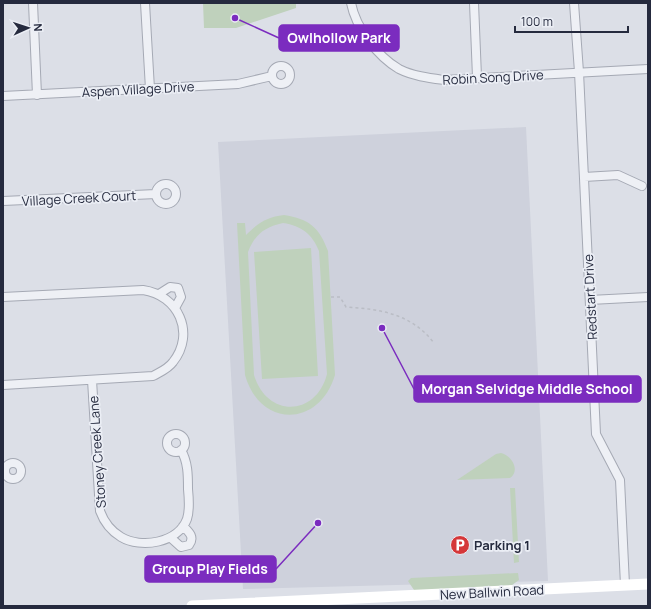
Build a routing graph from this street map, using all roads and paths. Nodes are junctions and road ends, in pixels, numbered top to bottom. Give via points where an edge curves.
1 (33, 3) edge
2 (145, 3) edge
3 (351, 3) edge
4 (474, 3) edge
5 (574, 3) edge
6 (648, 69) edge
7 (579, 72) junction
8 (272, 76) dead end
9 (477, 77) junction
10 (150, 89) junction
11 (37, 95) junction
12 (3, 96) edge
13 (584, 177) junction
14 (642, 186) dead end
15 (156, 194) dead end
16 (3, 201) edge
17 (159, 294) junction
18 (3, 297) edge
19 (648, 297) edge
20 (331, 298) dead end
21 (590, 300) junction
22 (175, 308) junction
23 (434, 343) dead end
24 (92, 380) junction
25 (3, 384) edge
26 (181, 450) dead end
27 (183, 526) junction
28 (171, 538) junction
29 (648, 584) edge
30 (625, 585) junction
31 (192, 606) edge

1 - 11 street
2 - 10 street
3 - 9 street, Robin Song Drive via 363,32 380,54 398,68 419,76 444,80
4 - 9 street
5 - 7 street, Redstart Drive
6 - 7 street, Robin Song Drive
7 - 9 street, Robin Song Drive
7 - 13 street, Redstart Drive
8 - 10 street, Aspen Village Drive via 238,84
10 - 11 street, Aspen Village Drive
11 - 12 street, Aspen Village Drive
13 - 14 street via 618,175
13 - 21 street, Redstart Drive
15 - 16 street, Village Creek Court
17 - 18 street via 143,290
17 - 22 street
17 - 22 street via 170,287 178,288 181,297
19 - 21 street
20 - 23 path via 340,297 346,307 375,309 398,316 419,327
21 - 30 street, Redstart Drive via 596,434 620,480
22 - 24 street via 181,318 183,341 180,352 164,370 153,376
24 - 25 street
24 - 28 street, Stoney Creek Lane via 99,502 103,518 122,538 153,542
26 - 27 street via 187,460 189,508
27 - 28 street
27 - 28 street via 191,536 192,541 189,545 181,547
29 - 30 main road, New Ballwin Road
30 - 31 main road, New Ballwin Road

